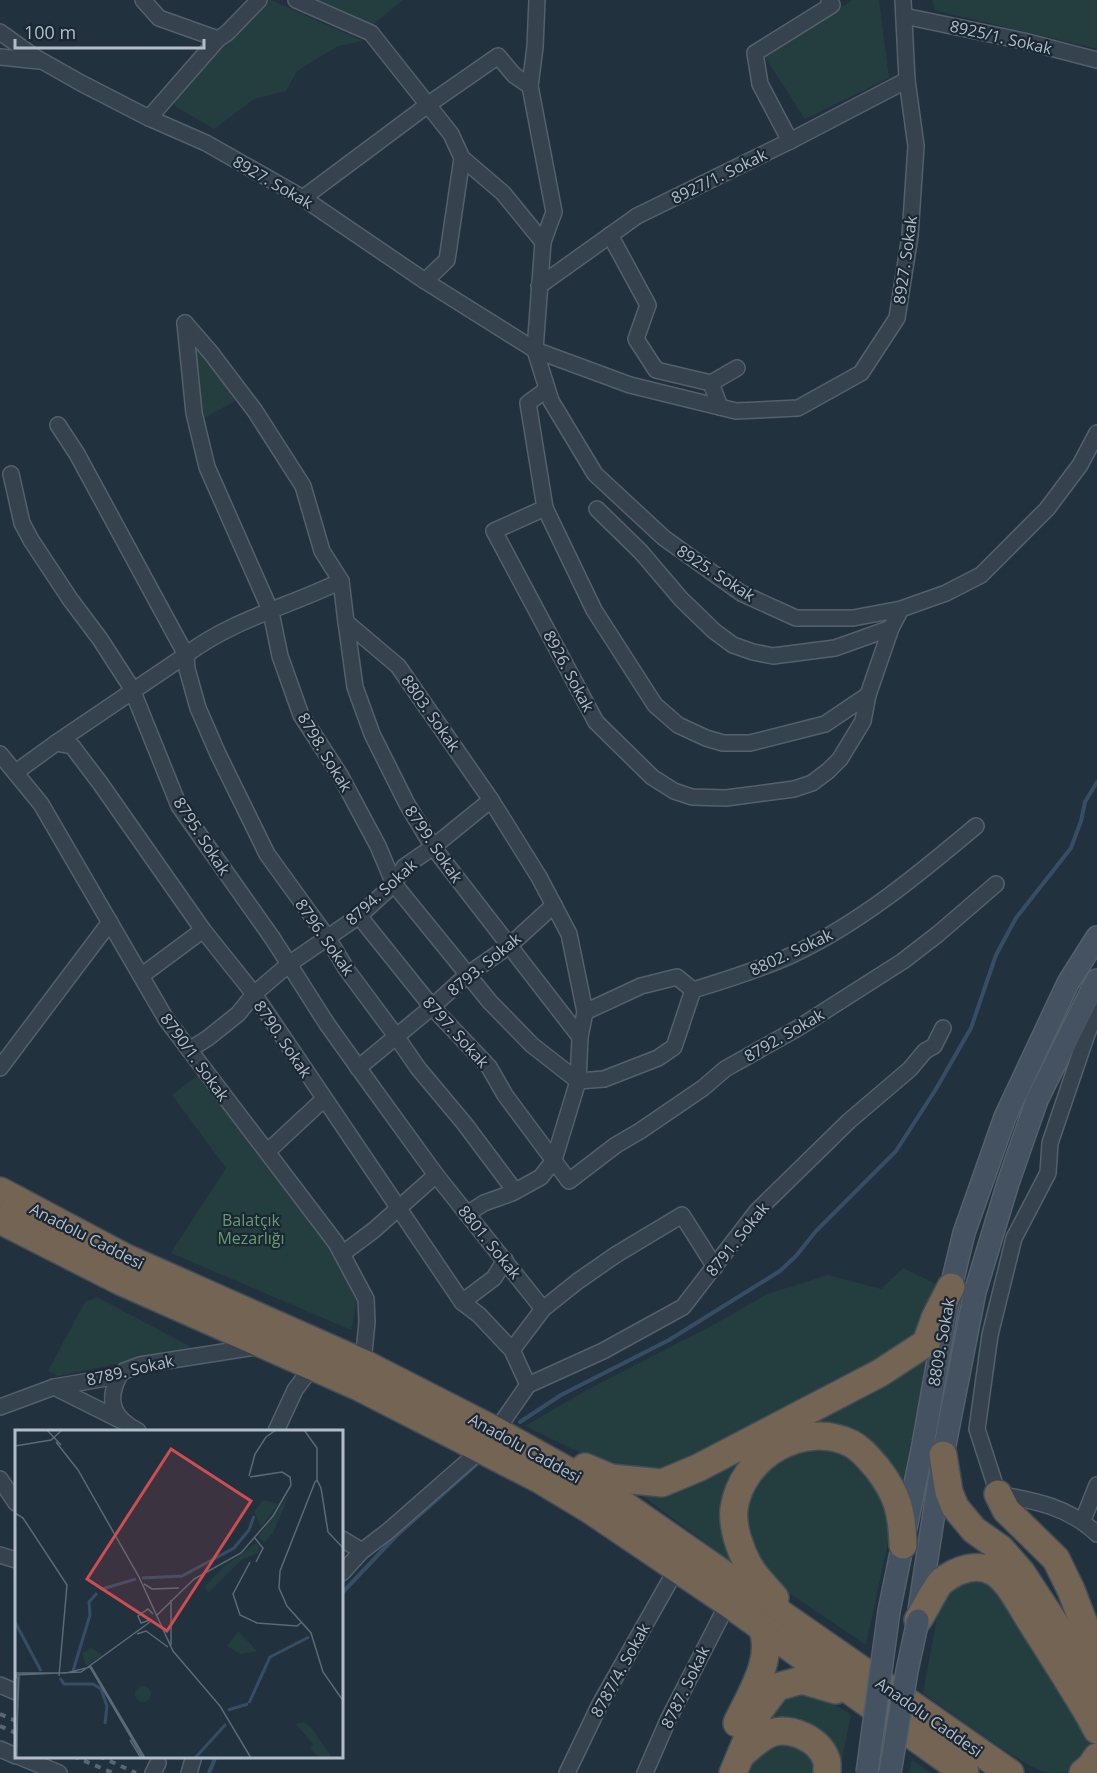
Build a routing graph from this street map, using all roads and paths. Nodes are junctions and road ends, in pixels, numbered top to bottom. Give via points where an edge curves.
1 (143, 0) edge
2 (259, 0) edge
3 (296, 0) edge
4 (537, 0) edge
5 (829, 0) edge
6 (903, 0) edge
7 (904, 16) junction
8 (0, 32) edge
9 (218, 39) junction
10 (0, 57) edge
11 (1097, 60) edge
12 (43, 62) junction
13 (907, 80) junction
14 (530, 86) junction
15 (429, 104) junction
16 (149, 118) junction
17 (790, 141) junction
18 (462, 158) junction
19 (303, 198) junction
20 (610, 235) junction
21 (543, 242) junction
22 (425, 281) junction
23 (539, 286) junction
24 (535, 350) junction
25 (737, 368) dead end
26 (711, 383) junction
27 (546, 390) junction
28 (720, 407) junction
29 (58, 425) dead end
30 (1097, 433) edge
31 (11, 474) dead end
32 (545, 508) junction
33 (597, 510) dead end
34 (341, 581) junction
35 (901, 609) junction
36 (272, 612) junction
37 (345, 622) junction
38 (891, 628) junction
39 (186, 655) junction
40 (133, 692) junction
41 (868, 695) junction
42 (56, 743) junction
43 (0, 754) edge
44 (16, 772) junction
45 (491, 800) junction
46 (976, 826) dead end
47 (433, 847) junction
48 (394, 884) junction
49 (996, 884) dead end
50 (554, 905) junction
51 (359, 916) junction
52 (110, 922) junction
53 (203, 930) junction
54 (327, 937) junction
55 (1097, 937) edge
56 (509, 946) junction
57 (289, 964) junction
58 (467, 975) junction
59 (141, 976) junction
60 (1068, 982) junction
61 (693, 990) junction
62 (254, 994) junction
63 (1095, 995) edge
64 (432, 1007) junction
65 (585, 1012) junction
66 (943, 1028) dead end
67 (396, 1036) junction
68 (580, 1037) junction
69 (189, 1050) junction
70 (0, 1068) edge
71 (358, 1068) junction
72 (578, 1081) junction
73 (324, 1099) junction
74 (267, 1152) junction
75 (554, 1160) junction
76 (436, 1175) junction
77 (569, 1181) joint
78 (0, 1191) edge
79 (515, 1191) junction
80 (399, 1208) junction
81 (467, 1214) junction
82 (0, 1220) edge
83 (342, 1254) junction
84 (505, 1260) junction
85 (715, 1267) junction
86 (951, 1287) junction
87 (462, 1302) junction
88 (543, 1309) junction
89 (263, 1346) junction
90 (512, 1350) junction
91 (363, 1363) junction
92 (312, 1367) junction
93 (119, 1376) junction
94 (528, 1384) junction
95 (54, 1387) junction
96 (0, 1407) edge
97 (120, 1420) junction
98 (136, 1430) edge
99 (276, 1430) edge
100 (489, 1439) junction
101 (943, 1455) junction
102 (0, 1479) edge
103 (1097, 1485) edge
104 (998, 1494) junction
105 (15, 1502) edge
106 (1083, 1520) junction
107 (1097, 1534) edge
108 (344, 1540) edge
109 (903, 1545) junction
110 (362, 1551) junction
111 (0, 1555) edge
112 (15, 1560) edge
113 (677, 1568) junction
114 (344, 1571) edge
115 (728, 1603) junction
116 (918, 1620) junction
117 (794, 1622) junction
118 (762, 1628) junction
119 (1097, 1667) edge
120 (0, 1685) edge
121 (1097, 1688) edge
122 (15, 1692) edge
123 (857, 1697) junction
124 (1097, 1730) edge
125 (0, 1749) edge
126 (15, 1755) edge
127 (1097, 1757) edge
128 (22, 1758) edge
129 (736, 1765) edge
130 (59, 1773) edge
131 (567, 1773) edge
132 (645, 1773) edge
133 (715, 1773) edge
134 (827, 1773) edge
135 (867, 1773) edge
136 (890, 1773) edge
137 (965, 1773) edge
138 (1010, 1773) edge
139 (1083, 1773) edge

1 - 9 street via 159,18
2 - 9 street
3 - 15 street via 371,33
4 - 14 street
5 - 17 street via 832,5 754,53 760,84
6 - 7 street, 8927. Sokak
7 - 11 street, 8925/1. Sokak
7 - 13 street, 8927. Sokak
8 - 12 street, 8927. Sokak
9 - 16 street
10 - 12 street
12 - 16 street, 8927. Sokak
13 - 17 street, 8927/1. Sokak
13 - 28 street, 8927. Sokak via 916,146 910,236 897,318 861,373 798,408 736,411
14 - 15 street via 498,56
14 - 21 street via 554,212
15 - 18 street via 451,134
15 - 19 street
16 - 19 street, 8927. Sokak via 206,143
17 - 20 street, 8927/1. Sokak via 637,216
18 - 21 street via 503,193
18 - 22 street via 447,260
19 - 22 street, 8927. Sokak
20 - 23 street, 8927/1. Sokak
20 - 26 street via 648,305 636,339 656,370
21 - 23 street
22 - 24 street, 8927. Sokak
23 - 24 street
24 - 27 street
24 - 28 street, 8927. Sokak via 630,385
25 - 26 street
26 - 28 street
27 - 32 street via 528,403
27 - 35 street, 8925. Sokak via 595,474 664,538 741,593 796,618 853,618
29 - 39 street
30 - 35 street, 8925. Sokak via 1080,465 1047,509 981,575
31 - 40 street, 8795. Sokak via 22,523 31,540
32 - 41 street via 594,610 655,705 678,725 723,743 750,743 825,724
32 - 41 street, 8926. Sokak via 494,531 596,722 652,777 674,791 692,797 726,798 812,783 840,759 863,721
33 - 38 street via 641,552 681,599 733,645 773,656 835,648
34 - 36 street
34 - 36 street, 8798. Sokak via 322,551 303,486 255,411 185,323 194,413 207,467
34 - 37 street
35 - 38 street, 8926. Sokak
36 - 39 street via 207,639
36 - 48 street, 8798. Sokak via 280,656 301,715 340,775
37 - 45 street, 8803. Sokak via 398,666
37 - 47 street, 8799. Sokak via 355,687 372,734
38 - 41 street, 8926. Sokak
39 - 40 street
39 - 54 street, 8796. Sokak via 198,708 267,854
40 - 42 street
40 - 57 street, 8795. Sokak via 179,806
42 - 44 street
42 - 53 street, 8790. Sokak via 72,746
43 - 44 street, 8790/1. Sokak
44 - 52 street, 8790/1. Sokak via 41,804
45 - 47 street, 8794. Sokak
45 - 50 street, 8803. Sokak
46 - 61 street, 8802. Sokak via 848,925 792,955
47 - 48 street, 8794. Sokak via 405,867
47 - 56 street, 8799. Sokak
48 - 51 street, 8794. Sokak
48 - 58 street, 8798. Sokak
49 - 77 street, 8792. Sokak via 903,961 725,1069
50 - 56 street, 8793. Sokak
50 - 65 street, 8803. Sokak via 569,934
51 - 54 street, 8794. Sokak
51 - 64 street, 8797. Sokak
52 - 59 street, 8790/1. Sokak
52 - 70 street
53 - 59 street
53 - 62 street, 8790. Sokak
54 - 57 street, 8794. Sokak
54 - 67 street, 8796. Sokak
55 - 60 street, 8809. Sokak
56 - 58 street, 8793. Sokak
56 - 68 street, 8799. Sokak
57 - 62 street, 8794. Sokak
57 - 71 street, 8795. Sokak
58 - 64 street, 8793. Sokak
58 - 72 street, 8798. Sokak via 532,1045
59 - 69 street, 8790/1. Sokak
60 - 63 street
60 - 86 street, 8809. Sokak via 1005,1117 964,1233
61 - 65 street via 676,977 641,986
61 - 72 street via 674,1047 658,1058 604,1079
62 - 69 street via 238,1014
62 - 73 street, 8790. Sokak
63 - 101 street, 8809. Sokak via 1037,1100 1008,1183 975,1292
63 - 104 street via 1087,1034 1050,1143 1048,1173 1014,1238 990,1335 977,1429
64 - 67 street, 8793. Sokak
64 - 75 street, 8797. Sokak via 489,1067
65 - 68 street, 8803. Sokak
66 - 85 street, 8791. Sokak via 934,1046 849,1121 757,1211
67 - 71 street, 8793. Sokak
67 - 79 street, 8796. Sokak
68 - 72 street, 8803. Sokak
69 - 74 street, 8790/1. Sokak
71 - 76 street, 8795. Sokak
72 - 75 street, 8803. Sokak
73 - 74 street
73 - 80 street, 8790. Sokak
74 - 83 street, 8790/1. Sokak
75 - 77 street, 8797. Sokak
75 - 79 street via 541,1177
76 - 80 street
76 - 81 street, 8801. Sokak
78 - 91 highway, Anadolu Caddesi via 124,1257
79 - 81 street
80 - 83 street
80 - 87 street, 8790. Sokak
81 - 84 street, 8801. Sokak
82 - 89 highway, Anadolu Caddesi via 120,1281
83 - 91 street, 8790/1. Sokak via 366,1299
84 - 87 street via 494,1278
84 - 88 street, 8801. Sokak
85 - 88 street via 682,1215 617,1254
85 - 94 street, 8791. Sokak via 683,1307 603,1351
86 - 100 highway via 926,1343 870,1378 662,1483 611,1478
86 - 109 street, 8809. Sokak
87 - 90 street, 8790. Sokak
88 - 90 street
89 - 92 highway, Anadolu Caddesi
89 - 93 street, 8789. Sokak via 140,1365
90 - 94 street, 8790. Sokak
91 - 100 highway, Anadolu Caddesi
92 - 99 street via 295,1390
92 - 100 highway, Anadolu Caddesi
93 - 95 street, 8789. Sokak
93 - 97 street via 113,1401
94 - 100 street
95 - 96 street, 8789. Sokak
95 - 97 street
97 - 98 street
100 - 110 street
100 - 113 highway, Anadolu Caddesi
100 - 117 highway, Anadolu Caddesi via 604,1491
101 - 116 street, 8809. Sokak
101 - 121 highway via 954,1507 1021,1572
102 - 105 street
103 - 106 street
104 - 106 street via 1059,1508
104 - 119 highway via 1006,1510 1056,1559 1093,1647
106 - 107 street
108 - 110 street
109 - 117 highway via 899,1504 865,1454 851,1444 818,1435 787,1442 773,1450 745,1478 737,1494 735,1522 738,1542 749,1566
109 - 135 street, 8809. Sokak, bridge via 889,1611
110 - 114 street
111 - 112 street
113 - 115 highway, Anadolu Caddesi
113 - 131 street, 8787/4. Sokak via 600,1704
115 - 118 highway, Anadolu Caddesi
115 - 132 street, 8787. Sokak
116 - 124 highway via 940,1583 955,1572 982,1567 995,1572 1012,1592
116 - 136 street, 8809. Sokak, bridge
117 - 138 highway, Anadolu Caddesi
118 - 123 highway, Anadolu Caddesi
118 - 133 highway via 766,1639 763,1664
120 - 122 street
123 - 129 highway via 802,1680 777,1688 759,1711
123 - 137 highway, Anadolu Caddesi
125 - 126 street
127 - 139 highway
128 - 130 street
129 - 134 highway via 760,1738 790,1730 812,1740 826,1758

